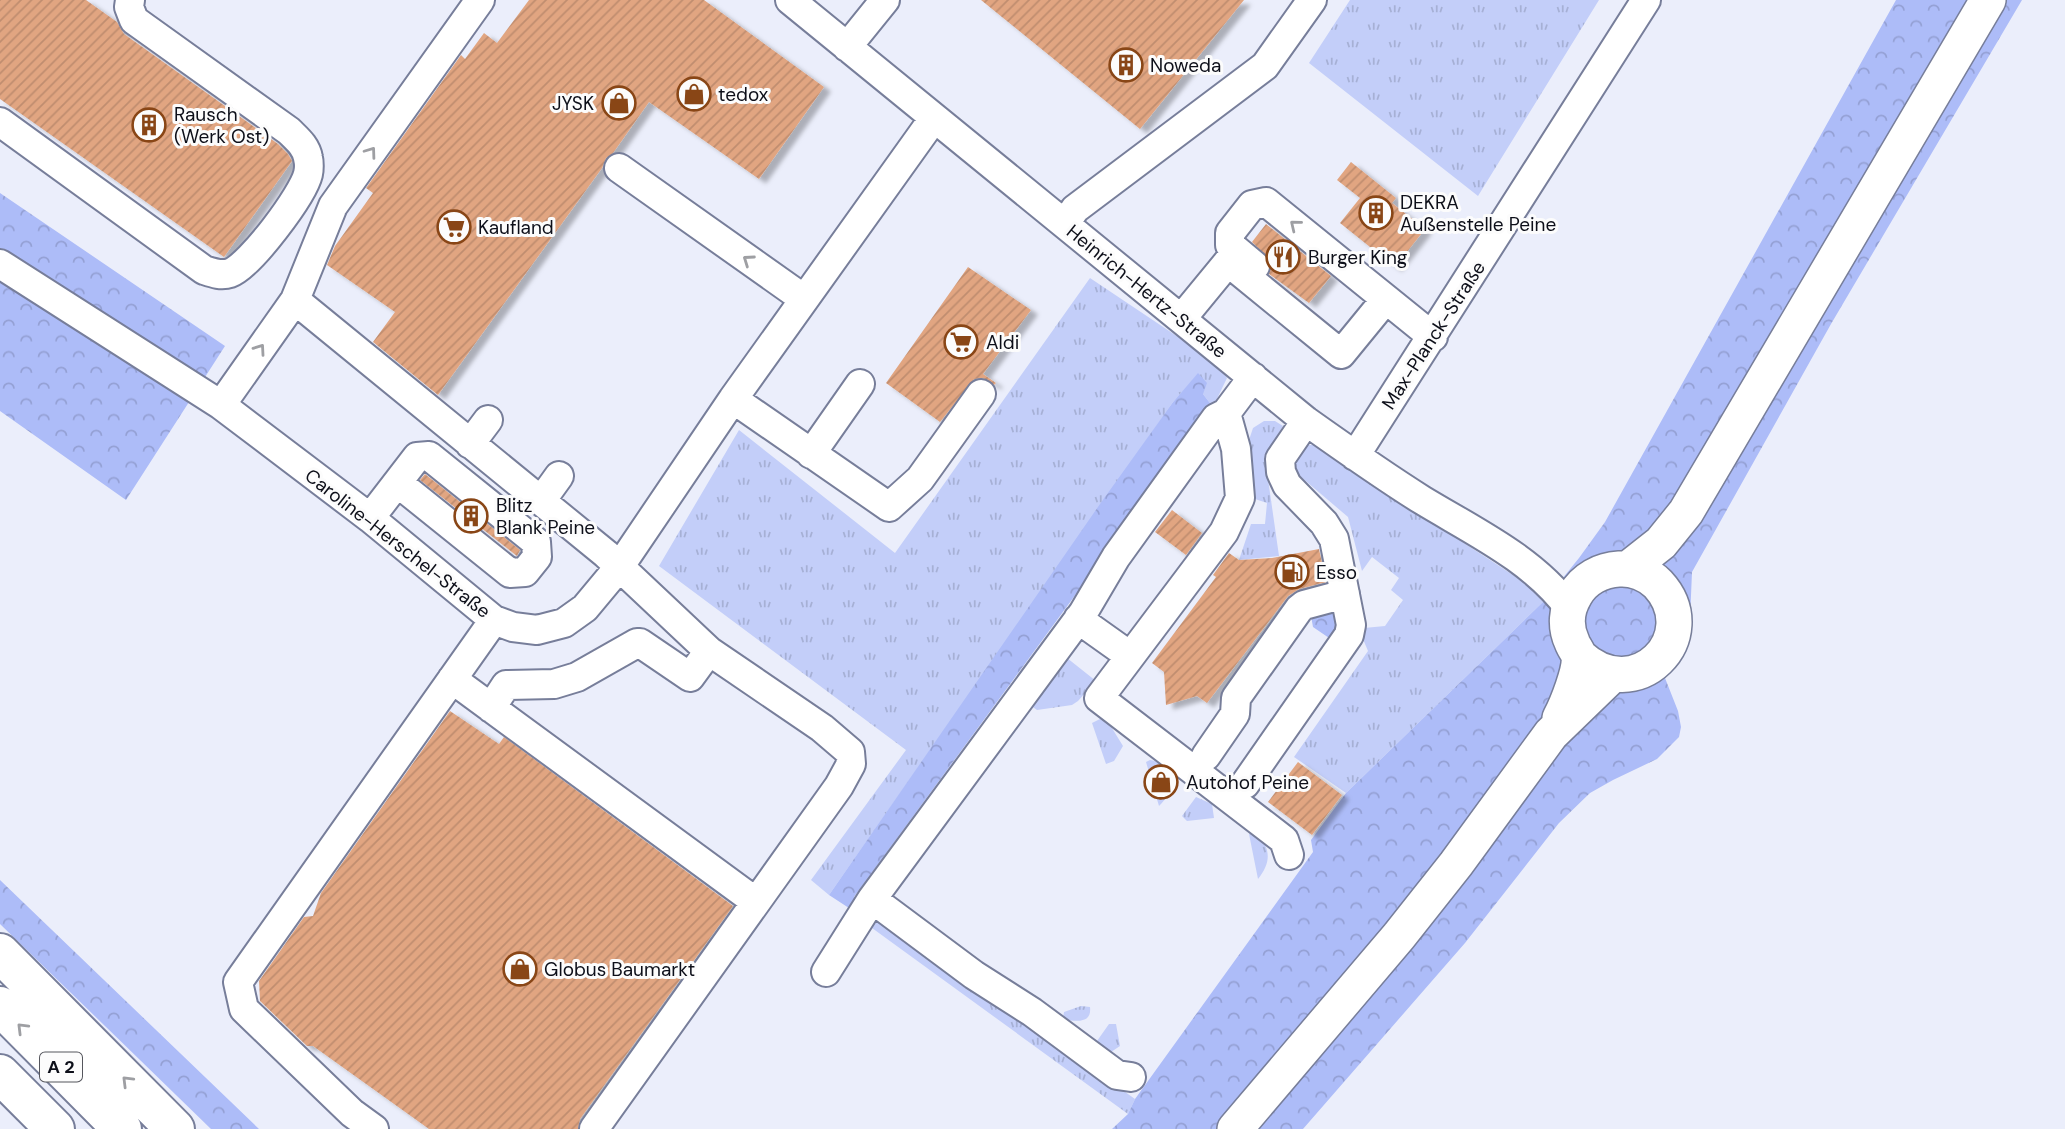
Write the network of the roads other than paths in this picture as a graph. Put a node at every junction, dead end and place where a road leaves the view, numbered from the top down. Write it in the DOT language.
graph roads {
  1 [pos="130,0"];
  2 [pos="480,0"];
  3 [pos="790,0"];
  4 [pos="885,0"];
  5 [pos="1312,0"];
  6 [pos="1646,0"];
  7 [pos="1988,0"];
  8 [pos="847,47"];
  9 [pos="934,118"];
  10 [pos="0,122"];
  11 [pos="619,168"];
  12 [pos="1065,225"];
  13 [pos="0,264"];
  14 [pos="804,299"];
  15 [pos="1386,299"];
  16 [pos="295,300"];
  17 [pos="1280,304"];
  18 [pos="1182,318"];
  19 [pos="1433,337"];
  20 [pos="1253,377"];
  21 [pos="860,384"];
  22 [pos="981,394"];
  23 [pos="733,399"];
  24 [pos="221,405"];
  25 [pos="1226,413"];
  26 [pos="488,420"];
  27 [pos="1306,421"];
  28 [pos="470,444"];
  29 [pos="811,454"];
  30 [pos="1355,456"];
  31 [pos="559,476"];
  32 [pos="398,483"];
  33 [pos="541,501"];
  34 [pos="1686,512"];
  35 [pos="370,519"];
  36 [pos="1520,560"];
  37 [pos="620,566"];
  38 [pos="1628,569"];
  39 [pos="1591,578"];
  40 [pos="1664,591"];
  41 [pos="1345,594"];
  42 [pos="1569,608"];
  43 [pos="1078,619"];
  44 [pos="494,620"];
  45 [pos="709,651"];
  46 [pos="1130,656"];
  47 [pos="1579,656"];
  48 [pos="1612,675"];
  49 [pos="452,679"];
  50 [pos="491,708"];
  51 [pos="1551,734"];
  52 [pos="1206,756"];
  53 [pos="1245,784"];
  54 [pos="1289,855"];
  55 [pos="872,899"];
  56 [pos="756,902"];
  57 [pos="0,953"];
  58 [pos="826,972"];
  59 [pos="0,1006"];
  60 [pos="0,1073"];
  61 [pos="1131,1077"];
  62 [pos="55,1129"];
  63 [pos="122,1129"];
  64 [pos="175,1129"];
  65 [pos="374,1129"];
  66 [pos="594,1129"];
  67 [pos="1235,1129"];
  1 -- 10 [label="street"];
  16 -- 2 [label="street, one-way"];
  3 -- 8 [label="street, Heinrich-Hertz-Straße"];
  4 -- 8 [label="street"];
  5 -- 12 [label="street"];
  6 -- 19 [label="street, Max-Planck-Straße"];
  7 -- 34 [label="main road"];
  8 -- 9 [label="street, Heinrich-Hertz-Straße"];
  9 -- 12 [label="street, Heinrich-Hertz-Straße"];
  9 -- 14 [label="street, Caroline-Herschel-Straße"];
  14 -- 11 [label="street, one-way"];
  12 -- 18 [label="street, Heinrich-Hertz-Straße"];
  13 -- 24 [label="street, Caroline-Herschel-Straße"];
  14 -- 23 [label="street, Caroline-Herschel-Straße"];
  15 -- 17 [label="street"];
  15 -- 17 [label="street, one-way"];
  15 -- 19 [label="street"];
  24 -- 16 [label="street, one-way"];
  16 -- 28 [label="street"];
  17 -- 18 [label="street"];
  18 -- 20 [label="street, Heinrich-Hertz-Straße"];
  19 -- 30 [label="street, Max-Planck-Straße"];
  20 -- 25 [label="street"];
  20 -- 27 [label="street, Heinrich-Hertz-Straße"];
  21 -- 29 [label="street"];
  22 -- 29 [label="street"];
  23 -- 29 [label="street"];
  23 -- 37 [label="street, Caroline-Herschel-Straße"];
  24 -- 35 [label="street, Caroline-Herschel-Straße"];
  25 -- 43 [label="street"];
  25 -- 46 [label="street"];
  26 -- 28 [label="street"];
  27 -- 30 [label="street, Heinrich-Hertz-Straße"];
  27 -- 41 [label="street"];
  28 -- 33 [label="street"];
  30 -- 36 [label="street, Heinrich-Hertz-Straße"];
  31 -- 33 [label="street"];
  32 -- 32 [label="street"];
  32 -- 35 [label="street"];
  33 -- 37 [label="street"];
  34 -- 38 [label="main road"];
  34 -- 40 [label="main road"];
  35 -- 44 [label="street, Caroline-Herschel-Straße"];
  36 -- 39 [label="street, Heinrich-Hertz-Straße"];
  36 -- 42 [label="street, Heinrich-Hertz-Straße"];
  37 -- 44 [label="street, Caroline-Herschel-Straße"];
  37 -- 45 [label="street"];
  38 -- 39 [label="main road"];
  38 -- 40 [label="main road"];
  39 -- 42 [label="main road"];
  40 -- 48 [label="main road"];
  41 -- 52 [label="street"];
  41 -- 53 [label="street"];
  42 -- 47 [label="main road"];
  43 -- 46 [label="street"];
  43 -- 55 [label="street"];
  44 -- 49 [label="street"];
  45 -- 50 [label="street"];
  45 -- 56 [label="street"];
  46 -- 54 [label="street"];
  47 -- 48 [label="main road"];
  47 -- 51 [label="main road"];
  48 -- 51 [label="main road"];
  49 -- 50 [label="street"];
  49 -- 65 [label="street"];
  50 -- 56 [label="street"];
  51 -- 67 [label="main road"];
  55 -- 58 [label="street"];
  55 -- 61 [label="street"];
  56 -- 66 [label="street"];
  64 -- 57 [label="highway, one-way"];
  63 -- 59 [label="highway, A 2, one-way"];
  60 -- 62 [label="highway, A 2"];
}
